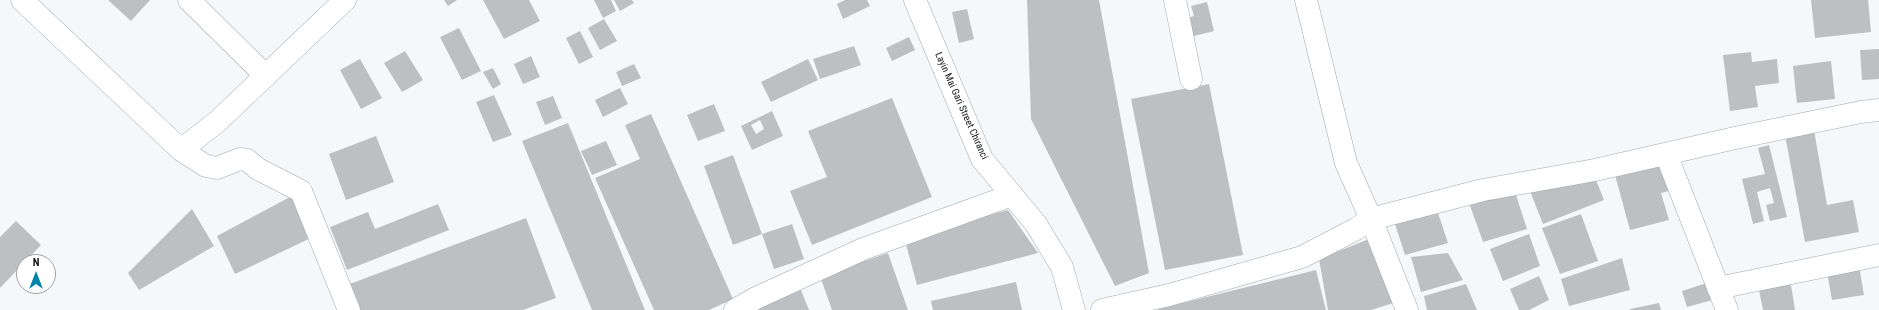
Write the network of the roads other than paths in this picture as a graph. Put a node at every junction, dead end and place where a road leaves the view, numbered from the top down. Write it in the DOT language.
graph roads {
  1 [pos="22,0"];
  2 [pos="188,0"];
  3 [pos="344,0"];
  4 [pos="915,0"];
  5 [pos="1175,0"];
  6 [pos="1306,0"];
  7 [pos="266,76"];
  8 [pos="1191,79"];
  9 [pos="1879,110"];
  10 [pos="181,150"];
  11 [pos="1666,154"];
  12 [pos="1012,195"];
  13 [pos="1371,219"];
  14 [pos="1879,255"];
  15 [pos="1718,288"];
  16 [pos="349,310"];
  17 [pos="735,310"];
  18 [pos="1074,310"];
  19 [pos="1102,310"];
  20 [pos="1407,310"];
  21 [pos="1727,310"];
  1 -- 10 [label="street"];
  2 -- 7 [label="street"];
  3 -- 7 [label="street"];
  4 -- 12 [label="street, Layin Mai Gari Street Chiranci"];
  5 -- 8 [label="street"];
  6 -- 13 [label="street"];
  7 -- 10 [label="street"];
  9 -- 11 [label="street"];
  10 -- 16 [label="street"];
  11 -- 13 [label="street"];
  11 -- 15 [label="street"];
  12 -- 17 [label="street"];
  12 -- 18 [label="street, Layin Mai Gari Street Chiranci"];
  13 -- 19 [label="street"];
  13 -- 20 [label="street"];
  14 -- 15 [label="street"];
  15 -- 21 [label="street"];
}
